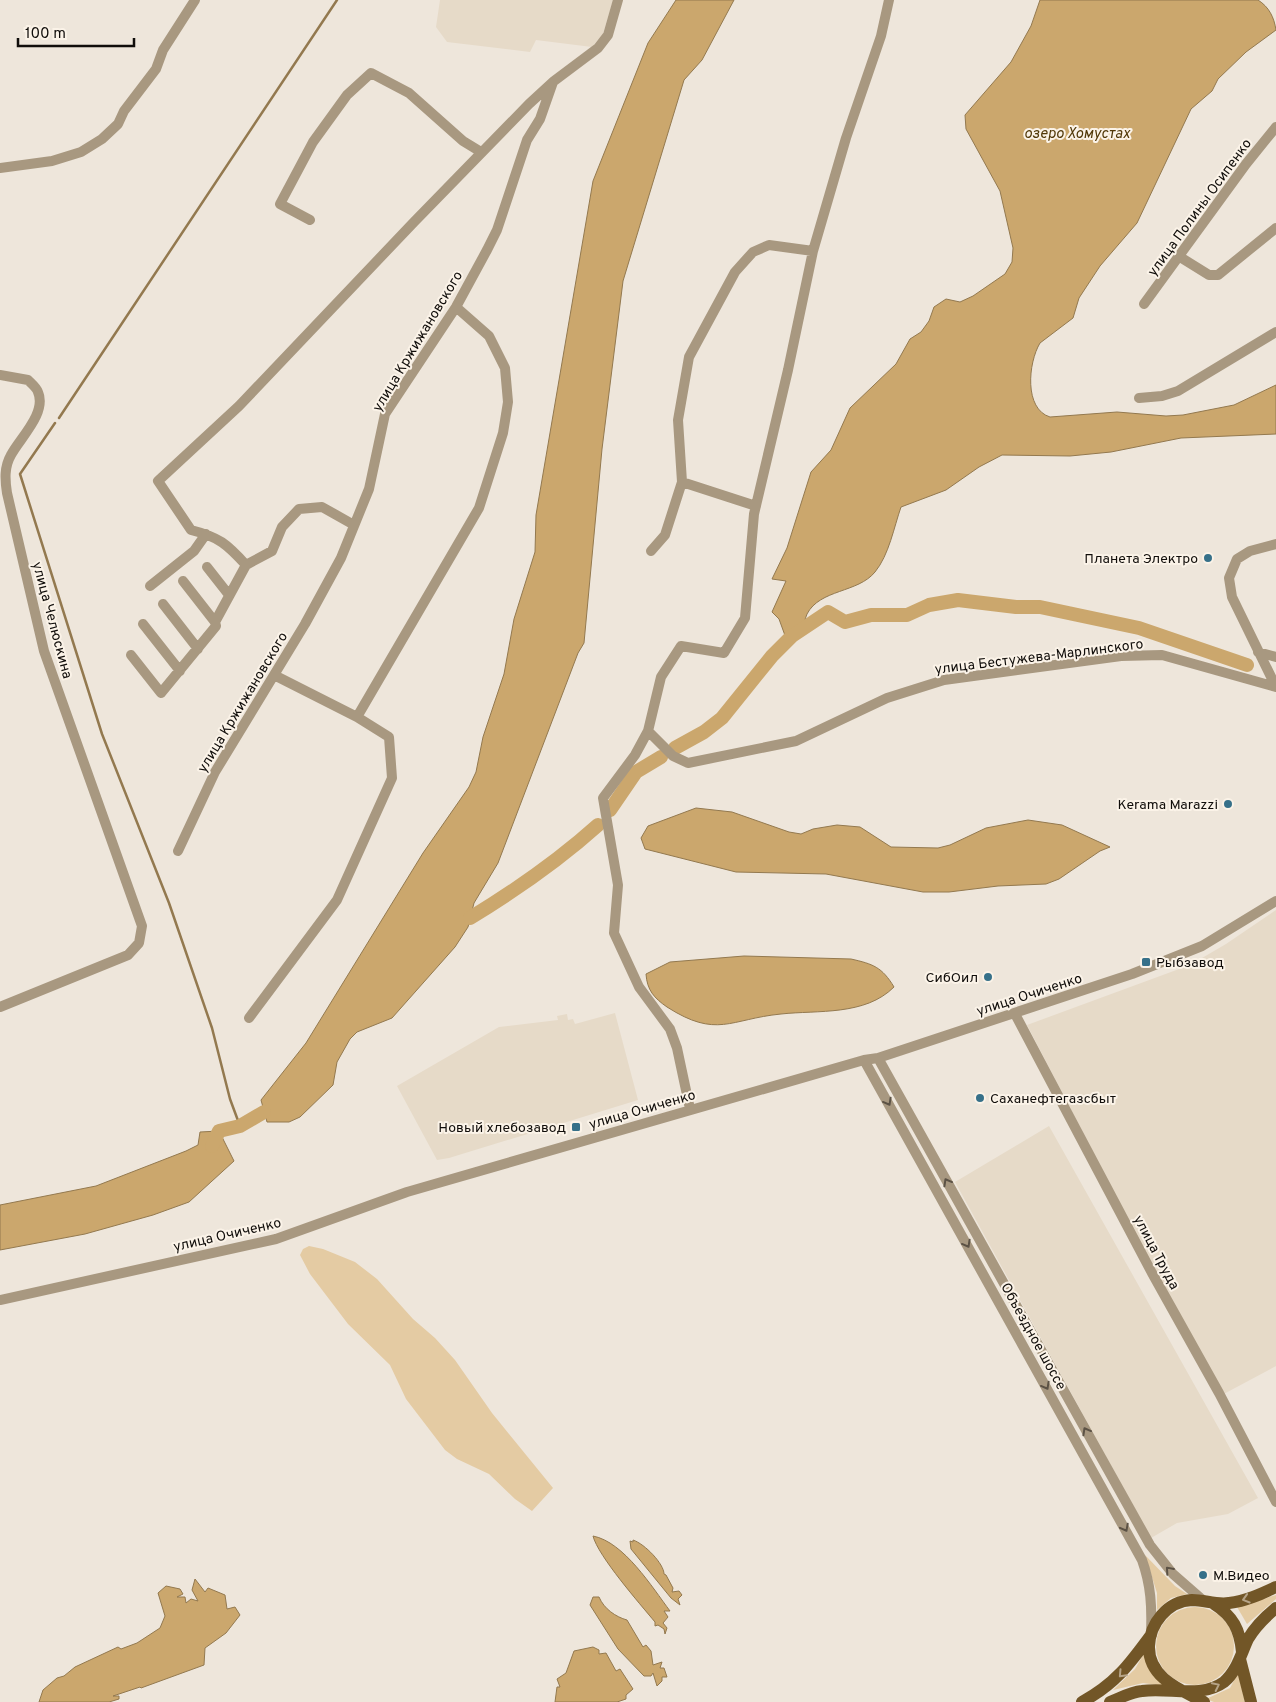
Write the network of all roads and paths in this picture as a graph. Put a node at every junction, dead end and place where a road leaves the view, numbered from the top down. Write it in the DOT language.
graph roads {
  1 [pos="195,0"];
  2 [pos="618,0"];
  3 [pos="889,0"];
  4 [pos="554,81"];
  5 [pos="1276,127"];
  6 [pos="482,152"];
  7 [pos="0,168"];
  8 [pos="310,220"];
  9 [pos="1276,228"];
  10 [pos="813,251"];
  11 [pos="1180,257"];
  12 [pos="1144,304"];
  13 [pos="456,307"];
  14 [pos="1276,332"];
  15 [pos="0,375"];
  16 [pos="1139,398"];
  17 [pos="682,482"];
  18 [pos="756,506"];
  19 [pos="354,525"];
  20 [pos="206,534"];
  21 [pos="1276,544"];
  22 [pos="651,551"];
  23 [pos="246,565"];
  24 [pos="208,568"];
  25 [pos="183,581"];
  26 [pos="150,586"];
  27 [pos="229,595"];
  28 [pos="163,604"];
  29 [pos="215,622"];
  30 [pos="143,624"];
  31 [pos="198,649"];
  32 [pos="1258,652"];
  33 [pos="131,655"];
  34 [pos="1276,657"];
  35 [pos="180,671"];
  36 [pos="274,675"];
  37 [pos="1276,687"];
  38 [pos="357,717"];
  39 [pos="648,731"];
  40 [pos="178,851"];
  41 [pos="1276,901"];
  42 [pos="0,1007"];
  43 [pos="1015,1014"];
  44 [pos="249,1018"];
  45 [pos="878,1058"];
  46 [pos="864,1060"];
  47 [pos="690,1109"];
  48 [pos="0,1300"];
  49 [pos="1276,1502"];
  50 [pos="1276,1587"];
  51 [pos="1210,1603"];
  52 [pos="1276,1608"];
  53 [pos="1150,1635"];
  54 [pos="1241,1656"];
  55 [pos="1180,1690"];
  56 [pos="1082,1702"];
  57 [pos="1110,1702"];
  58 [pos="1204,1702"];
  59 [pos="1251,1702"];
  1 -- 7 [label="street"];
  2 -- 4 [label="street"];
  3 -- 10 [label="street"];
  4 -- 6 [label="street"];
  4 -- 13 [label="street, улица Кржижановского"];
  5 -- 11 [label="street, улица Полины Осипенко"];
  6 -- 8 [label="street"];
  6 -- 20 [label="street"];
  9 -- 11 [label="street"];
  10 -- 17 [label="street"];
  10 -- 18 [label="street"];
  11 -- 12 [label="street, улица Полины Осипенко"];
  13 -- 19 [label="street, улица Кржижановского"];
  13 -- 38 [label="street"];
  14 -- 16 [label="street"];
  15 -- 42 [label="street, улица Челюскина"];
  17 -- 18 [label="street"];
  17 -- 22 [label="street"];
  18 -- 39 [label="street"];
  19 -- 23 [label="street"];
  19 -- 36 [label="street, улица Кржижановского"];
  20 -- 23 [label="street"];
  20 -- 26 [label="street"];
  21 -- 32 [label="street, улица Бестужева-Марлинского"];
  23 -- 27 [label="street"];
  24 -- 27 [label="street"];
  25 -- 29 [label="street"];
  27 -- 29 [label="street"];
  28 -- 31 [label="street"];
  29 -- 31 [label="street"];
  30 -- 35 [label="street"];
  31 -- 35 [label="street"];
  32 -- 34 [label="street"];
  32 -- 37 [label="street, улица Бестужева-Марлинского"];
  33 -- 35 [label="street"];
  36 -- 38 [label="street"];
  36 -- 40 [label="street, улица Кржижановского"];
  37 -- 39 [label="street, улица Бестужева-Марлинского"];
  38 -- 44 [label="street"];
  39 -- 47 [label="street"];
  41 -- 43 [label="street, улица Очиченко"];
  43 -- 45 [label="street, улица Очиченко"];
  43 -- 49 [label="street, улица Труда"];
  45 -- 46 [label="street, улица Очиченко"];
  51 -- 45 [label="street, Объездное шоссе, one-way"];
  46 -- 47 [label="street, улица Очиченко"];
  46 -- 53 [label="street, Объездное шоссе, one-way"];
  47 -- 48 [label="street, улица Очиченко"];
  50 -- 51 [label="main road, one-way"];
  51 -- 53 [label="main road"];
  51 -- 54 [label="main road"];
  52 -- 54 [label="main road"];
  53 -- 55 [label="main road"];
  53 -- 56 [label="main road, one-way"];
  55 -- 54 [label="main road, one-way"];
  54 -- 59 [label="main road"];
  55 -- 57 [label="main road"];
  55 -- 58 [label="main road"];
}
